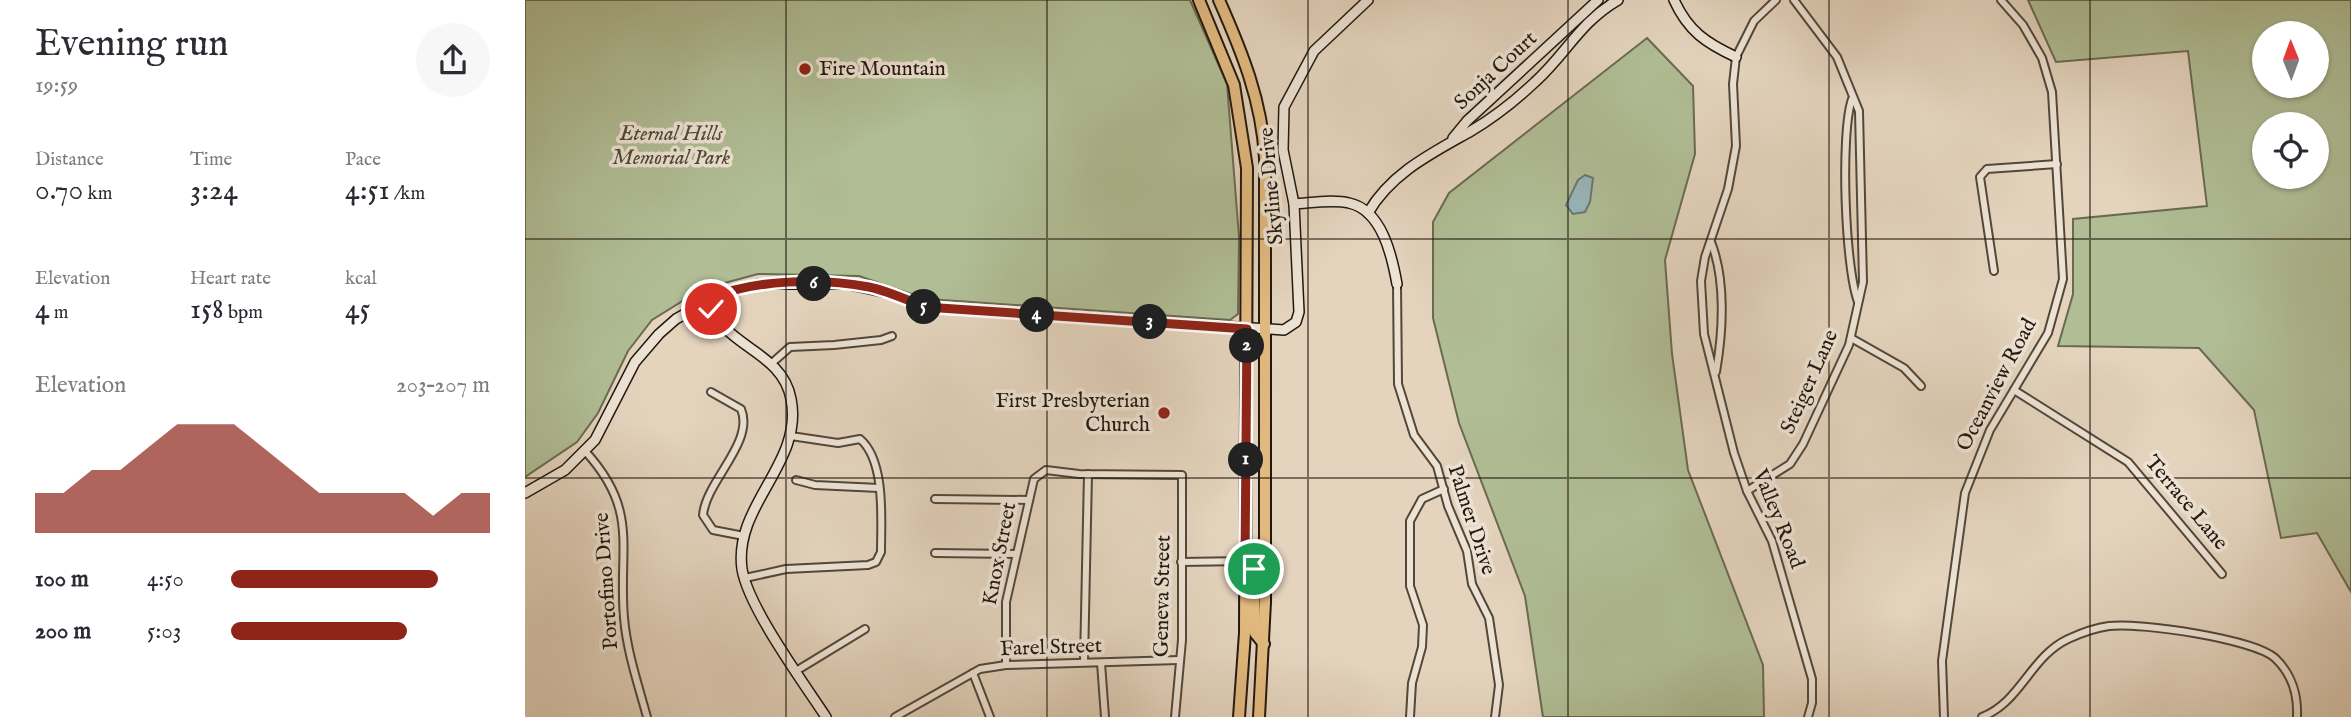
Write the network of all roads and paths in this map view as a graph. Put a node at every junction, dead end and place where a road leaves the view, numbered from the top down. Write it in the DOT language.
graph roads {
  1 [pos="1199,0"];
  2 [pos="1219,0"];
  3 [pos="1368,0"];
  4 [pos="1598,0"];
  5 [pos="1618,0"];
  6 [pos="1674,0"];
  7 [pos="1776,0"];
  8 [pos="1794,0"];
  9 [pos="2000,0"];
  10 [pos="1736,57"];
  11 [pos="1852,99"];
  12 [pos="1450,141"];
  13 [pos="2057,164"];
  14 [pos="1294,204"];
  15 [pos="1368,213"];
  16 [pos="1711,242"];
  17 [pos="1994,271"];
  18 [pos="1397,284"];
  19 [pos="709,299"];
  20 [pos="1859,303"];
  21 [pos="1247,329"];
  22 [pos="1264,330"];
  23 [pos="892,336"];
  24 [pos="1851,338"];
  25 [pos="772,363"];
  26 [pos="1716,374"];
  27 [pos="1921,386"];
  28 [pos="2014,390"];
  29 [pos="711,392"];
  30 [pos="791,436"];
  31 [pos="585,451"];
  32 [pos="1088,474"];
  33 [pos="796,480"];
  34 [pos="879,488"];
  35 [pos="1444,489"];
  36 [pos="1747,491"];
  37 [pos="525,493"];
  38 [pos="935,499"];
  39 [pos="1028,500"];
  40 [pos="744,536"];
  41 [pos="935,553"];
  42 [pos="1016,554"];
  43 [pos="1245,561"];
  44 [pos="1181,562"];
  45 [pos="2223,574"];
  46 [pos="745,578"];
  47 [pos="865,629"];
  48 [pos="1264,644"];
  49 [pos="1179,660"];
  50 [pos="1084,662"];
  51 [pos="1101,663"];
  52 [pos="1006,665"];
  53 [pos="796,671"];
  54 [pos="973,673"];
  55 [pos="647,717"];
  56 [pos="826,717"];
  57 [pos="895,717"];
  58 [pos="990,717"];
  59 [pos="1105,717"];
  60 [pos="1175,717"];
  61 [pos="1240,717"];
  62 [pos="1259,717"];
  63 [pos="1411,717"];
  64 [pos="1495,717"];
  65 [pos="1808,717"];
  66 [pos="1944,717"];
  67 [pos="1982,717"];
  68 [pos="2297,717"];
  1 -- 21 [label="main road"];
  2 -- 22 [label="main road"];
  3 -- 14 [label="street, Skyline Drive"];
  4 -- 12 [label="street, Sonja Court"];
  5 -- 12 [label="street, Sonja Court"];
  6 -- 10 [label="street"];
  7 -- 10 [label="street, Valley Road"];
  8 -- 11 [label="street, Steiger Lane"];
  9 -- 13 [label="street, Oceanview Road"];
  10 -- 16 [label="street, Valley Road"];
  11 -- 20 [label="street, Steiger Lane"];
  11 -- 20 [label="street, Steiger Lane"];
  12 -- 15 [label="street, Sonja Court"];
  13 -- 17 [label="street"];
  13 -- 28 [label="street, Oceanview Road"];
  14 -- 15 [label="street"];
  14 -- 22 [label="street, Skyline Drive"];
  15 -- 18 [label="street, Palmer Drive"];
  16 -- 26 [label="street, Valley Road"];
  16 -- 26 [label="street, Valley Road"];
  18 -- 35 [label="street, Palmer Drive"];
  19 -- 21 [label="street"];
  19 -- 25 [label="street"];
  19 -- 31 [label="street"];
  20 -- 24 [label="street, Steiger Lane"];
  21 -- 22 [label="street"];
  21 -- 43 [label="main road"];
  22 -- 48 [label="main road"];
  23 -- 25 [label="street"];
  24 -- 27 [label="street"];
  24 -- 36 [label="street, Steiger Lane"];
  25 -- 30 [label="street"];
  26 -- 36 [label="street, Valley Road"];
  28 -- 45 [label="street, Terrace Lane"];
  28 -- 66 [label="street, Oceanview Road"];
  29 -- 40 [label="street"];
  30 -- 34 [label="street"];
  30 -- 40 [label="street"];
  31 -- 37 [label="street"];
  31 -- 55 [label="street, Portofino Drive"];
  32 -- 39 [label="street, Knox Street"];
  32 -- 44 [label="street, Geneva Street"];
  32 -- 50 [label="street"];
  33 -- 34 [label="street"];
  34 -- 46 [label="street"];
  35 -- 63 [label="street"];
  35 -- 64 [label="street, Palmer Drive"];
  36 -- 65 [label="street, Valley Road"];
  38 -- 39 [label="street"];
  39 -- 42 [label="street, Knox Street"];
  40 -- 46 [label="street"];
  41 -- 42 [label="street"];
  42 -- 52 [label="street, Knox Street"];
  43 -- 44 [label="street"];
  43 -- 48 [label="main road"];
  43 -- 61 [label="main road"];
  44 -- 49 [label="street, Geneva Street"];
  46 -- 53 [label="street"];
  47 -- 53 [label="street"];
  48 -- 62 [label="main road"];
  49 -- 51 [label="street, Farel Street"];
  49 -- 60 [label="street, Geneva Street"];
  50 -- 51 [label="street, Farel Street"];
  50 -- 52 [label="street, Farel Street"];
  51 -- 59 [label="street"];
  52 -- 54 [label="street, Farel Street"];
  53 -- 56 [label="street"];
  54 -- 57 [label="street, Farel Street"];
  54 -- 58 [label="street"];
  67 -- 68 [label="street"];
}
